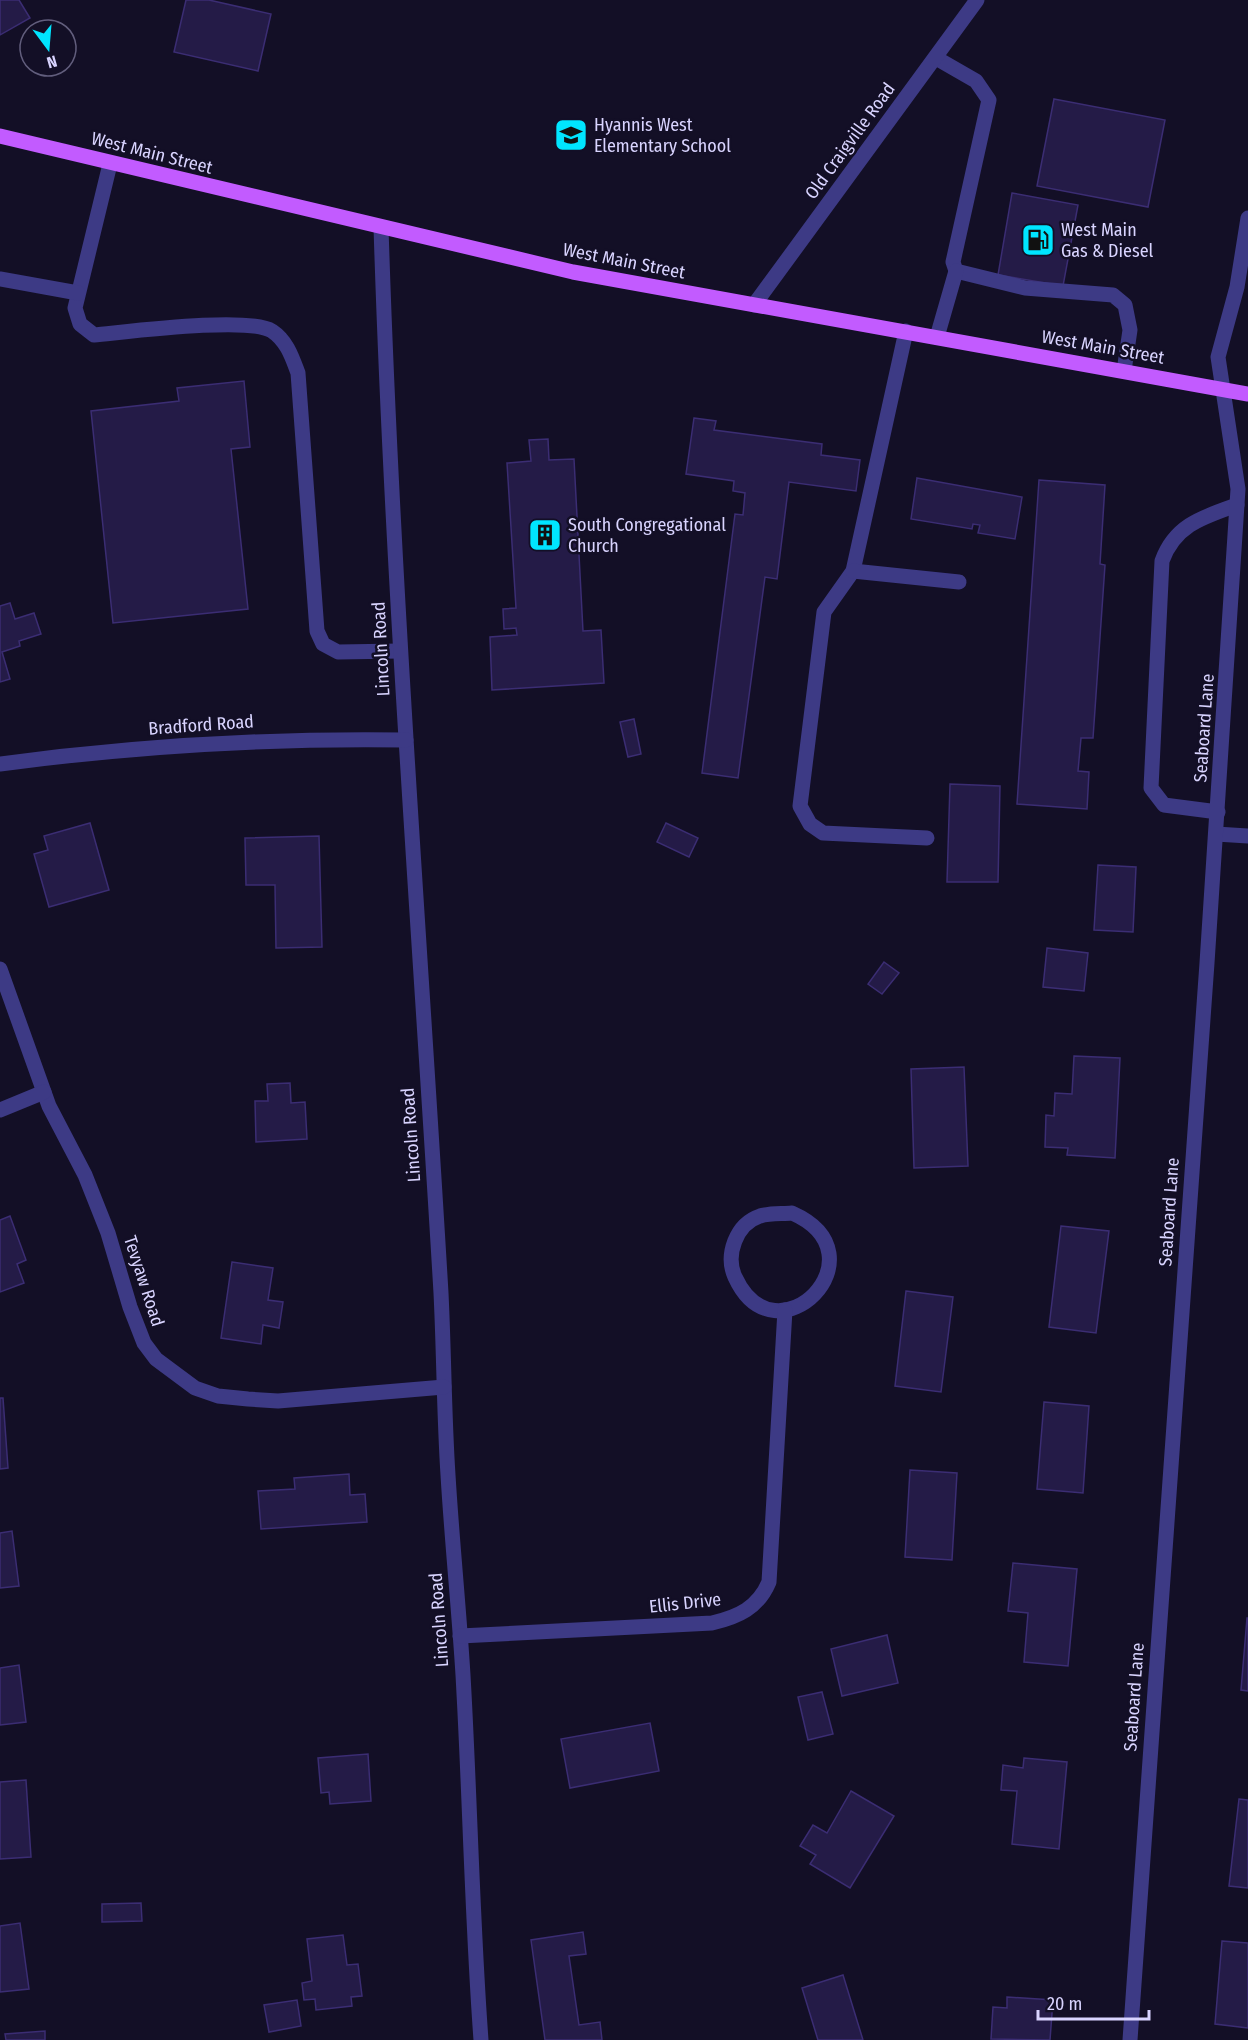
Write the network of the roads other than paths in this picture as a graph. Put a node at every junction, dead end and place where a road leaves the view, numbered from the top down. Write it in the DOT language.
graph roads {
  1 [pos="977,0"];
  2 [pos="936,58"];
  3 [pos="0,136"];
  4 [pos="110,164"];
  5 [pos="1248,218"];
  6 [pos="381,226"];
  7 [pos="956,271"];
  8 [pos="0,279"];
  9 [pos="1243,287"];
  10 [pos="78,293"];
  11 [pos="754,305"];
  12 [pos="906,332"];
  13 [pos="937,337"];
  14 [pos="1124,371"];
  15 [pos="1222,389"];
  16 [pos="1248,393"];
  17 [pos="1237,505"];
  18 [pos="1242,525"];
  19 [pos="853,571"];
  20 [pos="959,582"];
  21 [pos="400,651"];
  22 [pos="406,740"];
  23 [pos="0,764"];
  24 [pos="1218,812"];
  25 [pos="1216,834"];
  26 [pos="1248,836"];
  27 [pos="927,838"];
  28 [pos="0,969"];
  29 [pos="44,1092"];
  30 [pos="0,1110"];
  31 [pos="785,1310"];
  32 [pos="444,1387"];
  33 [pos="460,1636"];
  34 [pos="481,2040"];
  35 [pos="1130,2040"];
  1 -- 2 [label="street, Old Craigville Road"];
  2 -- 7 [label="street"];
  2 -- 11 [label="street, Old Craigville Road"];
  3 -- 4 [label="main road, West Main Street"];
  4 -- 6 [label="main road, West Main Street"];
  4 -- 10 [label="street"];
  5 -- 9 [label="street, Seaboard Lane"];
  6 -- 11 [label="main road, West Main Street"];
  6 -- 21 [label="street, Lincoln Road"];
  7 -- 13 [label="street"];
  7 -- 14 [label="street"];
  8 -- 10 [label="street"];
  9 -- 15 [label="street, Seaboard Lane"];
  10 -- 21 [label="street"];
  11 -- 12 [label="main road, West Main Street"];
  12 -- 13 [label="main road, West Main Street"];
  12 -- 19 [label="street"];
  13 -- 14 [label="main road, West Main Street"];
  14 -- 15 [label="main road, West Main Street"];
  15 -- 16 [label="main road, West Main Street"];
  15 -- 17 [label="street, Seaboard Lane"];
  17 -- 18 [label="street, Seaboard Lane"];
  17 -- 24 [label="street"];
  18 -- 24 [label="street, Seaboard Lane"];
  19 -- 20 [label="street"];
  19 -- 27 [label="street"];
  21 -- 22 [label="street, Lincoln Road"];
  22 -- 23 [label="street, Bradford Road"];
  22 -- 32 [label="street, Lincoln Road"];
  24 -- 25 [label="street, Seaboard Lane"];
  25 -- 26 [label="street"];
  25 -- 35 [label="street, Seaboard Lane"];
  28 -- 29 [label="street, Tevyaw Road"];
  29 -- 30 [label="street"];
  29 -- 32 [label="street, Tevyaw Road"];
  31 -- 31 [label="street"];
  31 -- 33 [label="street, Ellis Drive"];
  32 -- 33 [label="street, Lincoln Road"];
  33 -- 34 [label="street, Lincoln Road"];
}
